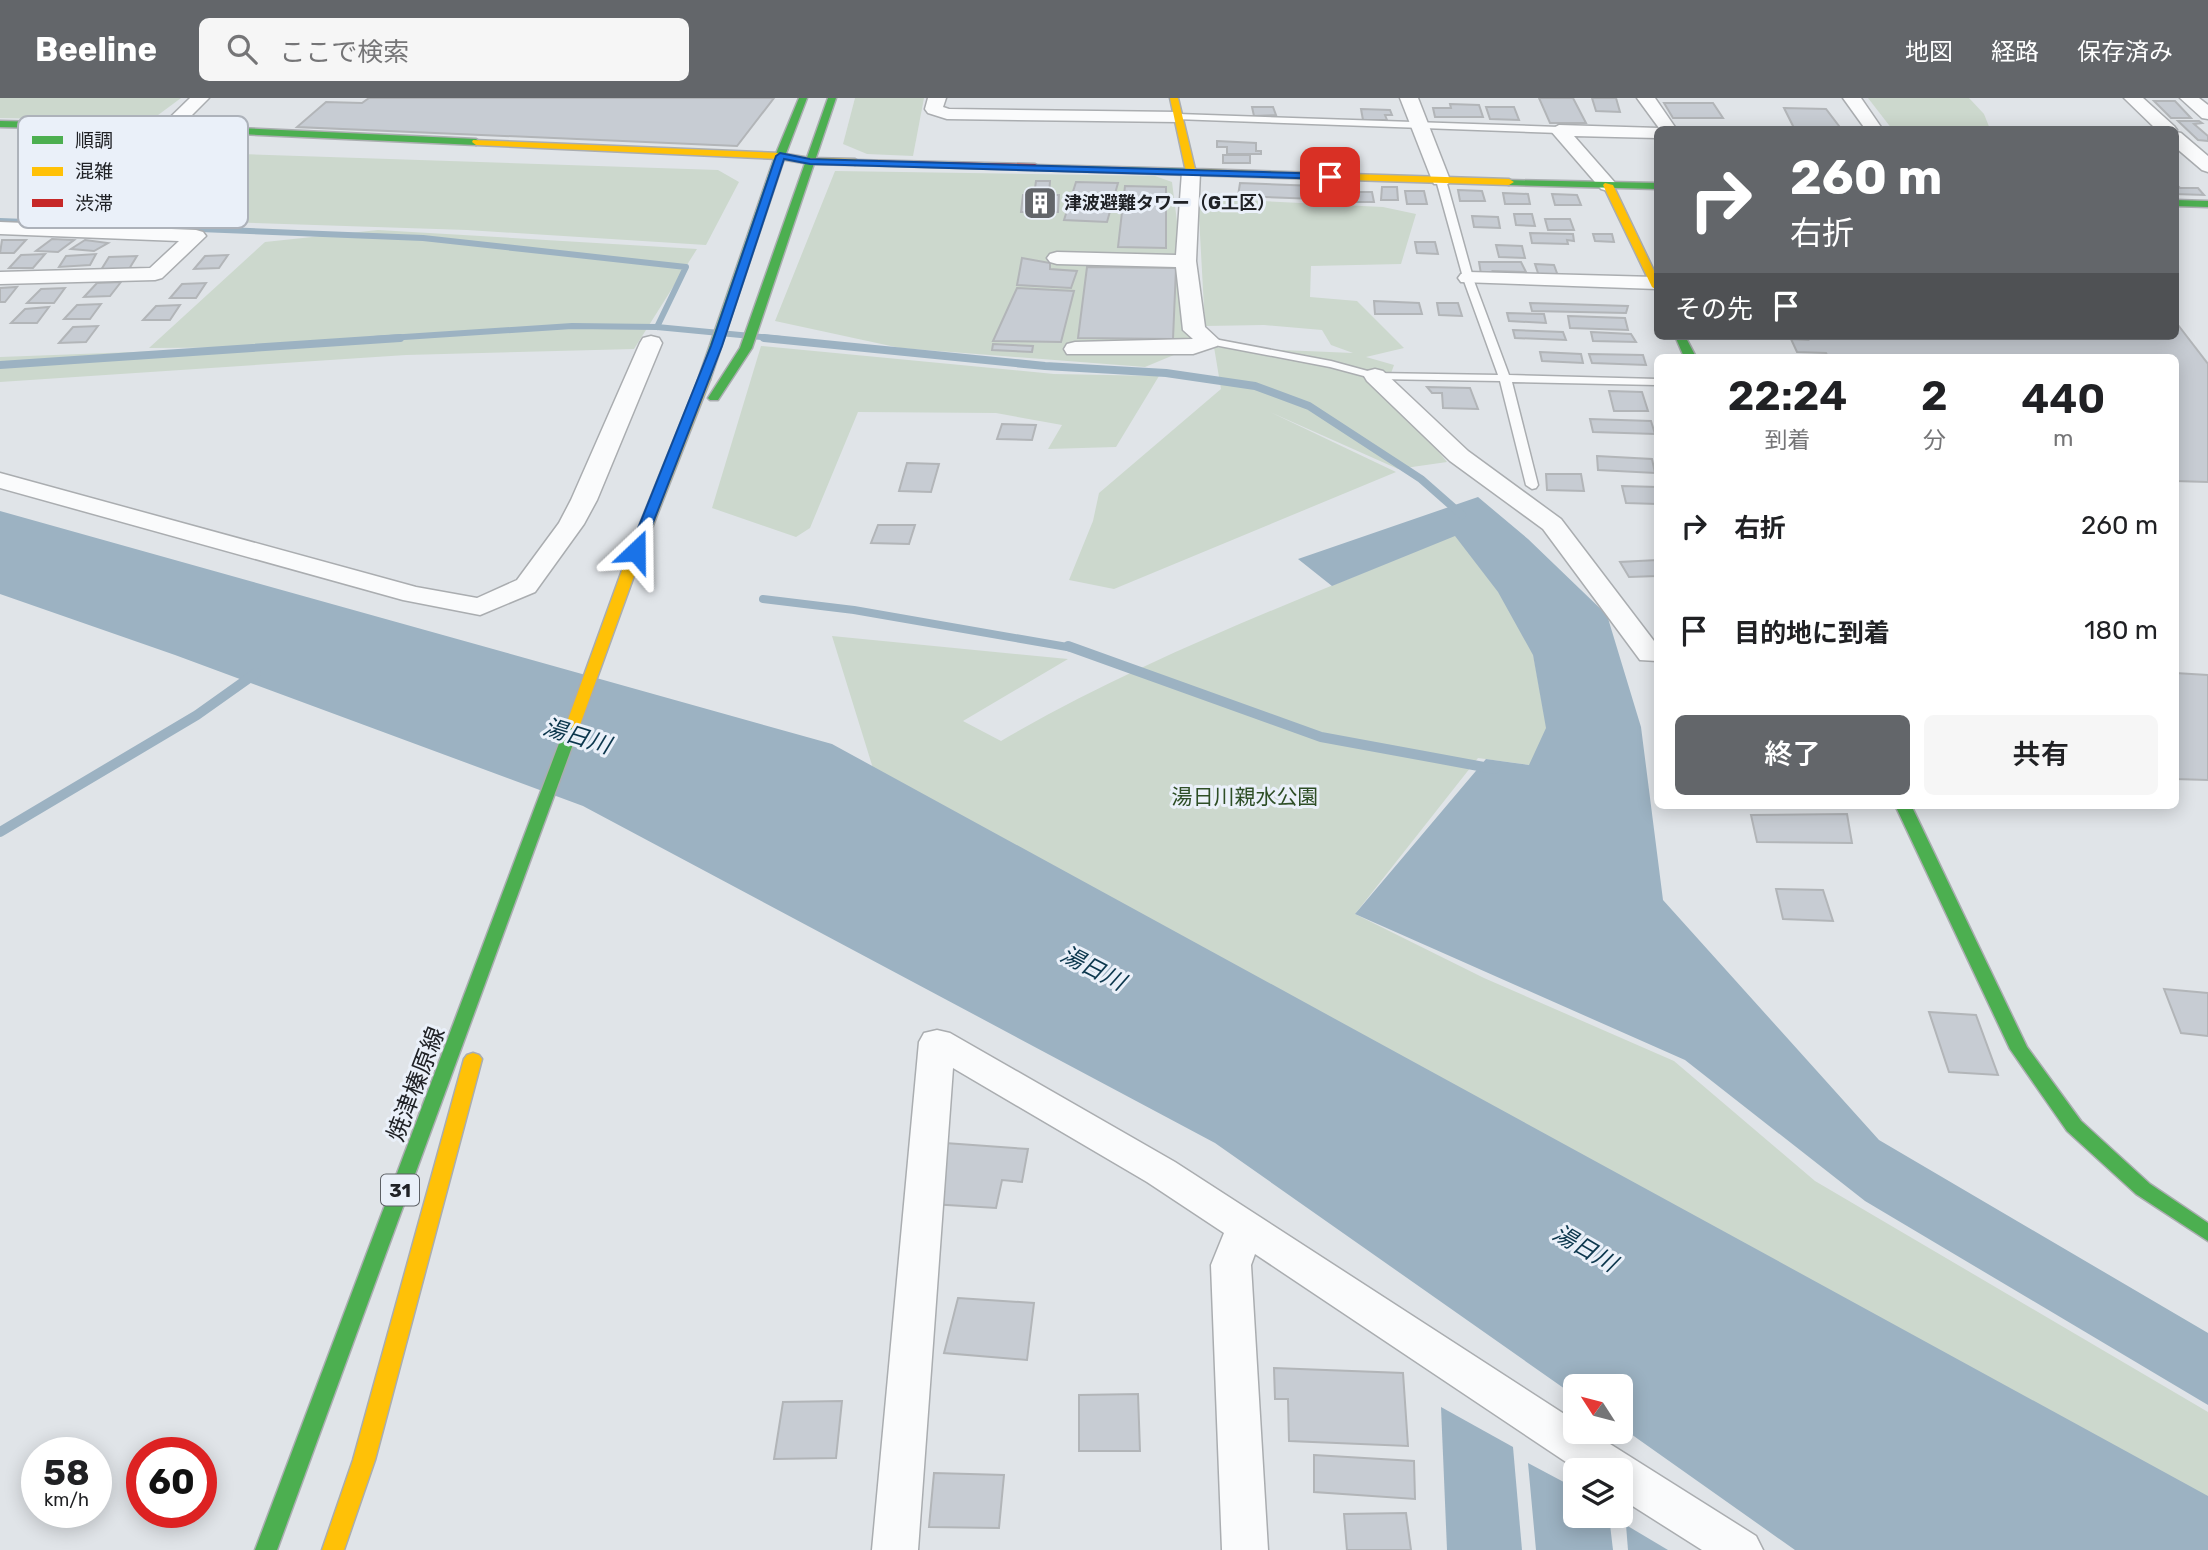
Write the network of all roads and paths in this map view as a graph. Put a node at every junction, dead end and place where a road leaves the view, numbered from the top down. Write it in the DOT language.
graph roads {
  1 [pos="200,98"];
  2 [pos="803,98"];
  3 [pos="832,98"];
  4 [pos="937,98"];
  5 [pos="1174,98"];
  6 [pos="1409,98"];
  7 [pos="1646,98"];
  8 [pos="1852,98"];
  9 [pos="2133,98"];
  10 [pos="2189,98"];
  11 [pos="2208,114"];
  12 [pos="182,116"];
  13 [pos="1178,117"];
  14 [pos="0,124"];
  15 [pos="1419,124"];
  16 [pos="18,125"];
  17 [pos="1666,126"];
  18 [pos="1871,126"];
  19 [pos="2164,126"];
  20 [pos="1559,130"];
  21 [pos="1654,133"];
  22 [pos="0,134"];
  23 [pos="18,134"];
  24 [pos="248,136"];
  25 [pos="2179,141"];
  26 [pos="780,161"];
  27 [pos="810,162"];
  28 [pos="2208,166"];
  29 [pos="1191,172"];
  30 [pos="1441,180"];
  31 [pos="1608,184"];
  32 [pos="1654,186"];
  33 [pos="2179,203"];
  34 [pos="2208,204"];
  35 [pos="0,228"];
  36 [pos="1057,258"];
  37 [pos="1186,261"];
  38 [pos="0,278"];
  39 [pos="1468,278"];
  40 [pos="1654,281"];
  41 [pos="1654,285"];
  42 [pos="1209,341"];
  43 [pos="651,343"];
  44 [pos="1075,349"];
  45 [pos="1375,376"];
  46 [pos="1505,379"];
  47 [pos="1654,382"];
  48 [pos="673,462"];
  49 [pos="0,480"];
  50 [pos="1532,485"];
  51 [pos="1650,654"];
  52 [pos="1905,809"];
  53 [pos="535,831"];
  54 [pos="491,991"];
  55 [pos="477,1045"];
  56 [pos="1246,1228"];
  57 [pos="2208,1233"];
  58 [pos="1596,1458"];
  59 [pos="1633,1482"];
  60 [pos="266,1550"];
  61 [pos="333,1550"];
  62 [pos="895,1550"];
  63 [pos="1245,1550"];
  64 [pos="1740,1550"];
  1 -- 12 [label="street"];
  2 -- 26 [label="main road, 焼津榛原線 / 31"];
  3 -- 27 [label="main road, 焼津榛原線 / 31"];
  4 -- 13 [label="street"];
  5 -- 13 [label="main road"];
  6 -- 15 [label="street"];
  7 -- 17 [label="street"];
  8 -- 18 [label="street"];
  9 -- 19 [label="street"];
  10 -- 11 [label="street"];
  13 -- 15 [label="lane"];
  13 -- 29 [label="main road"];
  14 -- 16 [label="main road"];
  15 -- 20 [label="lane"];
  15 -- 30 [label="street"];
  20 -- 21 [label="street"];
  20 -- 31 [label="street"];
  22 -- 23 [label="main road"];
  24 -- 26 [label="main road"];
  25 -- 28 [label="street"];
  26 -- 27 [label="main road"];
  26 -- 48 [label="main road, 焼津榛原線 / 31"];
  27 -- 29 [label="main road"];
  27 -- 48 [label="main road, 焼津榛原線 / 31"];
  29 -- 30 [label="main road"];
  29 -- 37 [label="street"];
  30 -- 31 [label="main road"];
  30 -- 39 [label="lane"];
  31 -- 32 [label="main road"];
  31 -- 40 [label="main road"];
  33 -- 34 [label="main road"];
  35 -- 38 [label="street"];
  36 -- 37 [label="street"];
  37 -- 42 [label="street"];
  39 -- 41 [label="street"];
  39 -- 46 [label="lane"];
  42 -- 44 [label="street"];
  42 -- 45 [label="lane"];
  43 -- 49 [label="street"];
  45 -- 46 [label="lane"];
  45 -- 51 [label="street"];
  46 -- 47 [label="lane"];
  46 -- 50 [label="lane"];
  48 -- 53 [label="main road, 焼津榛原線 / 31"];
  52 -- 57 [label="main road"];
  53 -- 54 [label="main road, 焼津榛原線 / 31"];
  53 -- 60 [label="main road, 焼津榛原線 / 31"];
  55 -- 61 [label="main road, 焼津榛原線 / 31"];
  56 -- 58 [label="street"];
  56 -- 62 [label="street"];
  56 -- 63 [label="street"];
  59 -- 64 [label="street"];
}
